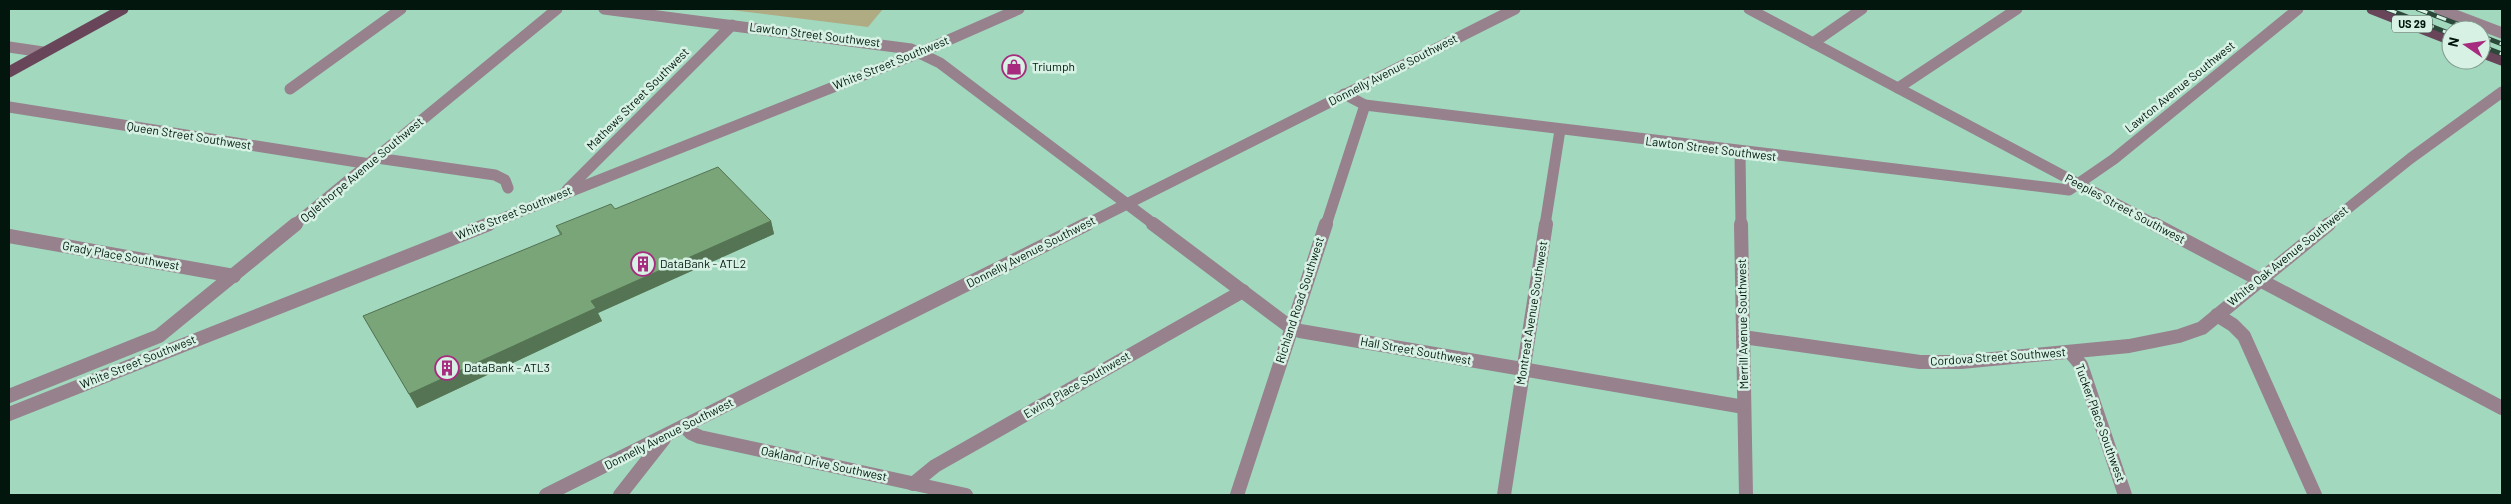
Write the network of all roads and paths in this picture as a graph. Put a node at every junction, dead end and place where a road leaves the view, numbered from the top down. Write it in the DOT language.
graph roads {
  1 [pos="123,9"];
  2 [pos="401,9"];
  3 [pos="557,9"];
  4 [pos="604,9"];
  5 [pos="1019,9"];
  6 [pos="1515,9"];
  7 [pos="1749,9"];
  8 [pos="1862,9"];
  9 [pos="2017,9"];
  10 [pos="2298,9"];
  11 [pos="2372,9"];
  12 [pos="2439,9"];
  13 [pos="732,25"];
  14 [pos="2502,33"];
  15 [pos="2441,36"];
  16 [pos="1813,43"];
  17 [pos="9,47"];
  18 [pos="43,52"];
  19 [pos="9,72"];
  20 [pos="1898,88"];
  21 [pos="290,89"];
  22 [pos="2502,92"];
  23 [pos="1344,94"];
  24 [pos="1364,104"];
  25 [pos="9,107"];
  26 [pos="1560,130"];
  27 [pos="1740,152"];
  28 [pos="374,161"];
  29 [pos="2078,184"];
  30 [pos="508,188"];
  31 [pos="564,193"];
  32 [pos="1128,204"];
  33 [pos="9,236"];
  34 [pos="234,276"];
  35 [pos="2258,279"];
  36 [pos="1243,291"];
  37 [pos="2217,315"];
  38 [pos="1290,327"];
  39 [pos="1743,337"];
  40 [pos="2071,353"];
  41 [pos="1523,369"];
  42 [pos="9,396"];
  43 [pos="1744,407"];
  44 [pos="2502,408"];
  45 [pos="9,414"];
  46 [pos="684,426"];
  47 [pos="667,435"];
  48 [pos="913,484"];
  49 [pos="929,491"];
  50 [pos="546,495"];
  51 [pos="620,495"];
  52 [pos="966,495"];
  53 [pos="1236,495"];
  54 [pos="1504,495"];
  55 [pos="1746,495"];
  56 [pos="2125,495"];
  57 [pos="2314,495"];
  1 -- 18 [label="main road"];
  2 -- 21 [label="street"];
  3 -- 28 [label="street, Oglethorpe Avenue Southwest"];
  4 -- 13 [label="street, Lawton Street Southwest"];
  5 -- 31 [label="street, White Street Southwest"];
  6 -- 23 [label="street, Donnelly Avenue Southwest"];
  7 -- 16 [label="street, Peeples Street Southwest"];
  8 -- 16 [label="street"];
  9 -- 20 [label="street"];
  10 -- 29 [label="street, Lawton Avenue Southwest"];
  11 -- 15 [label="main road, US 29"];
  12 -- 14 [label="street"];
  13 -- 31 [label="street, Mathews Street Southwest"];
  13 -- 32 [label="street, Lawton Street Southwest"];
  16 -- 20 [label="street, Peeples Street Southwest"];
  17 -- 18 [label="street"];
  18 -- 19 [label="main road"];
  20 -- 29 [label="street, Peeples Street Southwest"];
  22 -- 35 [label="street, White Oak Avenue Southwest"];
  23 -- 24 [label="street, Lawton Street Southwest"];
  23 -- 32 [label="street, Donnelly Avenue Southwest"];
  24 -- 26 [label="street, Lawton Street Southwest"];
  24 -- 38 [label="street, Richland Road Southwest"];
  25 -- 28 [label="street, Queen Street Southwest"];
  26 -- 27 [label="street, Lawton Street Southwest"];
  26 -- 41 [label="street, Montreat Avenue Southwest"];
  27 -- 29 [label="street, Lawton Street Southwest"];
  27 -- 39 [label="street, Merrill Avenue Southwest"];
  28 -- 30 [label="street, Queen Street Southwest"];
  28 -- 34 [label="street, Oglethorpe Avenue Southwest"];
  29 -- 35 [label="street, Peeples Street Southwest"];
  31 -- 45 [label="street, White Street Southwest"];
  32 -- 36 [label="street, Hall Street Southwest"];
  32 -- 46 [label="street, Donnelly Avenue Southwest"];
  33 -- 34 [label="street, Grady Place Southwest"];
  34 -- 42 [label="street, Oglethorpe Avenue Southwest"];
  35 -- 37 [label="street, White Oak Avenue Southwest"];
  35 -- 44 [label="street, Peeples Street Southwest"];
  36 -- 38 [label="street, Hall Street Southwest"];
  36 -- 48 [label="street, Ewing Place Southwest"];
  37 -- 40 [label="street, Cordova Street Southwest"];
  37 -- 57 [label="street, White Oak Avenue Southwest"];
  38 -- 41 [label="street, Hall Street Southwest"];
  38 -- 53 [label="street, Richland Road Southwest"];
  39 -- 40 [label="street, Cordova Street Southwest"];
  39 -- 43 [label="street, Merrill Avenue Southwest"];
  40 -- 56 [label="street, Tucker Place Southwest"];
  41 -- 43 [label="street, Hall Street Southwest"];
  41 -- 54 [label="street, Montreat Avenue Southwest"];
  43 -- 55 [label="street, Merrill Avenue Southwest"];
  46 -- 47 [label="street, Donnelly Avenue Southwest"];
  46 -- 48 [label="street, Oakland Drive Southwest"];
  47 -- 50 [label="street, Donnelly Avenue Southwest"];
  47 -- 51 [label="street"];
  48 -- 49 [label="street, Oakland Drive Southwest"];
  49 -- 52 [label="street, Oakland Drive Southwest"];
}
